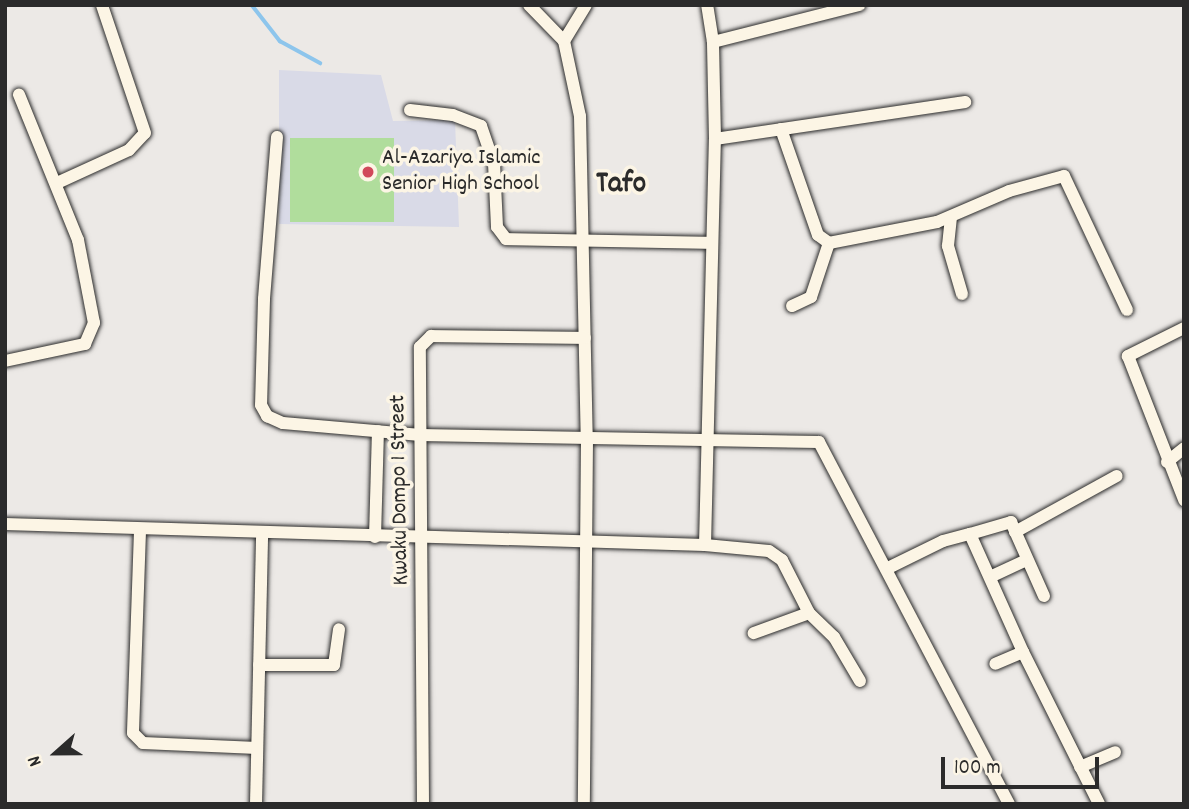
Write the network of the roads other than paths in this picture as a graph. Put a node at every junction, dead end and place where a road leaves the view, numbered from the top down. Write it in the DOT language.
graph roads {
  1 [pos="102,5"];
  2 [pos="529,5"];
  3 [pos="586,5"];
  4 [pos="707,5"];
  5 [pos="859,5"];
  6 [pos="564,41"];
  7 [pos="713,42"];
  8 [pos="19,95"];
  9 [pos="965,102"];
  10 [pos="410,110"];
  11 [pos="780,129"];
  12 [pos="277,137"];
  13 [pos="715,139"];
  14 [pos="57,183"];
  15 [pos="951,217"];
  16 [pos="583,237"];
  17 [pos="712,243"];
  18 [pos="829,243"];
  19 [pos="962,294"];
  20 [pos="792,306"];
  21 [pos="1126,310"];
  22 [pos="1184,328"];
  23 [pos="585,338"];
  24 [pos="5,361"];
  25 [pos="378,431"];
  26 [pos="420,435"];
  27 [pos="587,440"];
  28 [pos="709,442"];
  29 [pos="1184,447"];
  30 [pos="1167,462"];
  31 [pos="1117,476"];
  32 [pos="1184,500"];
  33 [pos="5,524"];
  34 [pos="140,530"];
  35 [pos="1015,532"];
  36 [pos="262,534"];
  37 [pos="970,534"];
  38 [pos="375,537"];
  39 [pos="423,538"];
  40 [pos="584,542"];
  41 [pos="705,545"];
  42 [pos="1026,560"];
  43 [pos="888,568"];
  44 [pos="990,578"];
  45 [pos="1044,596"];
  46 [pos="809,613"];
  47 [pos="339,629"];
  48 [pos="754,633"];
  49 [pos="1023,652"];
  50 [pos="995,664"];
  51 [pos="259,665"];
  52 [pos="860,681"];
  53 [pos="257,748"];
  54 [pos="1115,752"];
  55 [pos="1080,767"];
  56 [pos="256,804"];
  57 [pos="423,804"];
  58 [pos="584,804"];
  59 [pos="1009,804"];
  60 [pos="1099,804"];
  1 -- 14 [label="street"];
  2 -- 6 [label="street"];
  3 -- 6 [label="street"];
  4 -- 7 [label="street"];
  5 -- 7 [label="street"];
  6 -- 16 [label="street"];
  7 -- 13 [label="street"];
  8 -- 14 [label="street"];
  9 -- 11 [label="street"];
  10 -- 16 [label="street"];
  11 -- 13 [label="street"];
  11 -- 18 [label="street"];
  12 -- 25 [label="street"];
  13 -- 17 [label="street"];
  14 -- 24 [label="street"];
  15 -- 18 [label="street"];
  15 -- 19 [label="street"];
  15 -- 21 [label="street"];
  16 -- 17 [label="street"];
  16 -- 23 [label="street"];
  17 -- 28 [label="street"];
  18 -- 20 [label="street"];
  22 -- 30 [label="street"];
  23 -- 26 [label="street, Kwaku Dompo 1 Street"];
  23 -- 27 [label="street"];
  25 -- 26 [label="street"];
  25 -- 38 [label="street"];
  26 -- 27 [label="street"];
  26 -- 39 [label="street, Kwaku Dompo 1 Street"];
  27 -- 28 [label="street"];
  27 -- 40 [label="street"];
  28 -- 41 [label="street"];
  28 -- 43 [label="street"];
  29 -- 30 [label="street"];
  30 -- 32 [label="street"];
  31 -- 35 [label="street"];
  33 -- 34 [label="street"];
  34 -- 36 [label="street"];
  34 -- 53 [label="street"];
  35 -- 37 [label="street"];
  35 -- 42 [label="street"];
  36 -- 38 [label="street"];
  36 -- 51 [label="street"];
  37 -- 43 [label="street"];
  37 -- 44 [label="street"];
  38 -- 39 [label="street"];
  39 -- 40 [label="street"];
  39 -- 57 [label="street, Kwaku Dompo 1 Street"];
  40 -- 41 [label="street"];
  40 -- 58 [label="street"];
  41 -- 46 [label="street"];
  42 -- 44 [label="street"];
  42 -- 45 [label="street"];
  43 -- 59 [label="street"];
  44 -- 49 [label="street"];
  46 -- 48 [label="street"];
  46 -- 52 [label="street"];
  47 -- 51 [label="street"];
  49 -- 50 [label="street"];
  49 -- 55 [label="street"];
  51 -- 53 [label="street"];
  53 -- 56 [label="street"];
  54 -- 55 [label="street"];
  55 -- 60 [label="street"];
}
